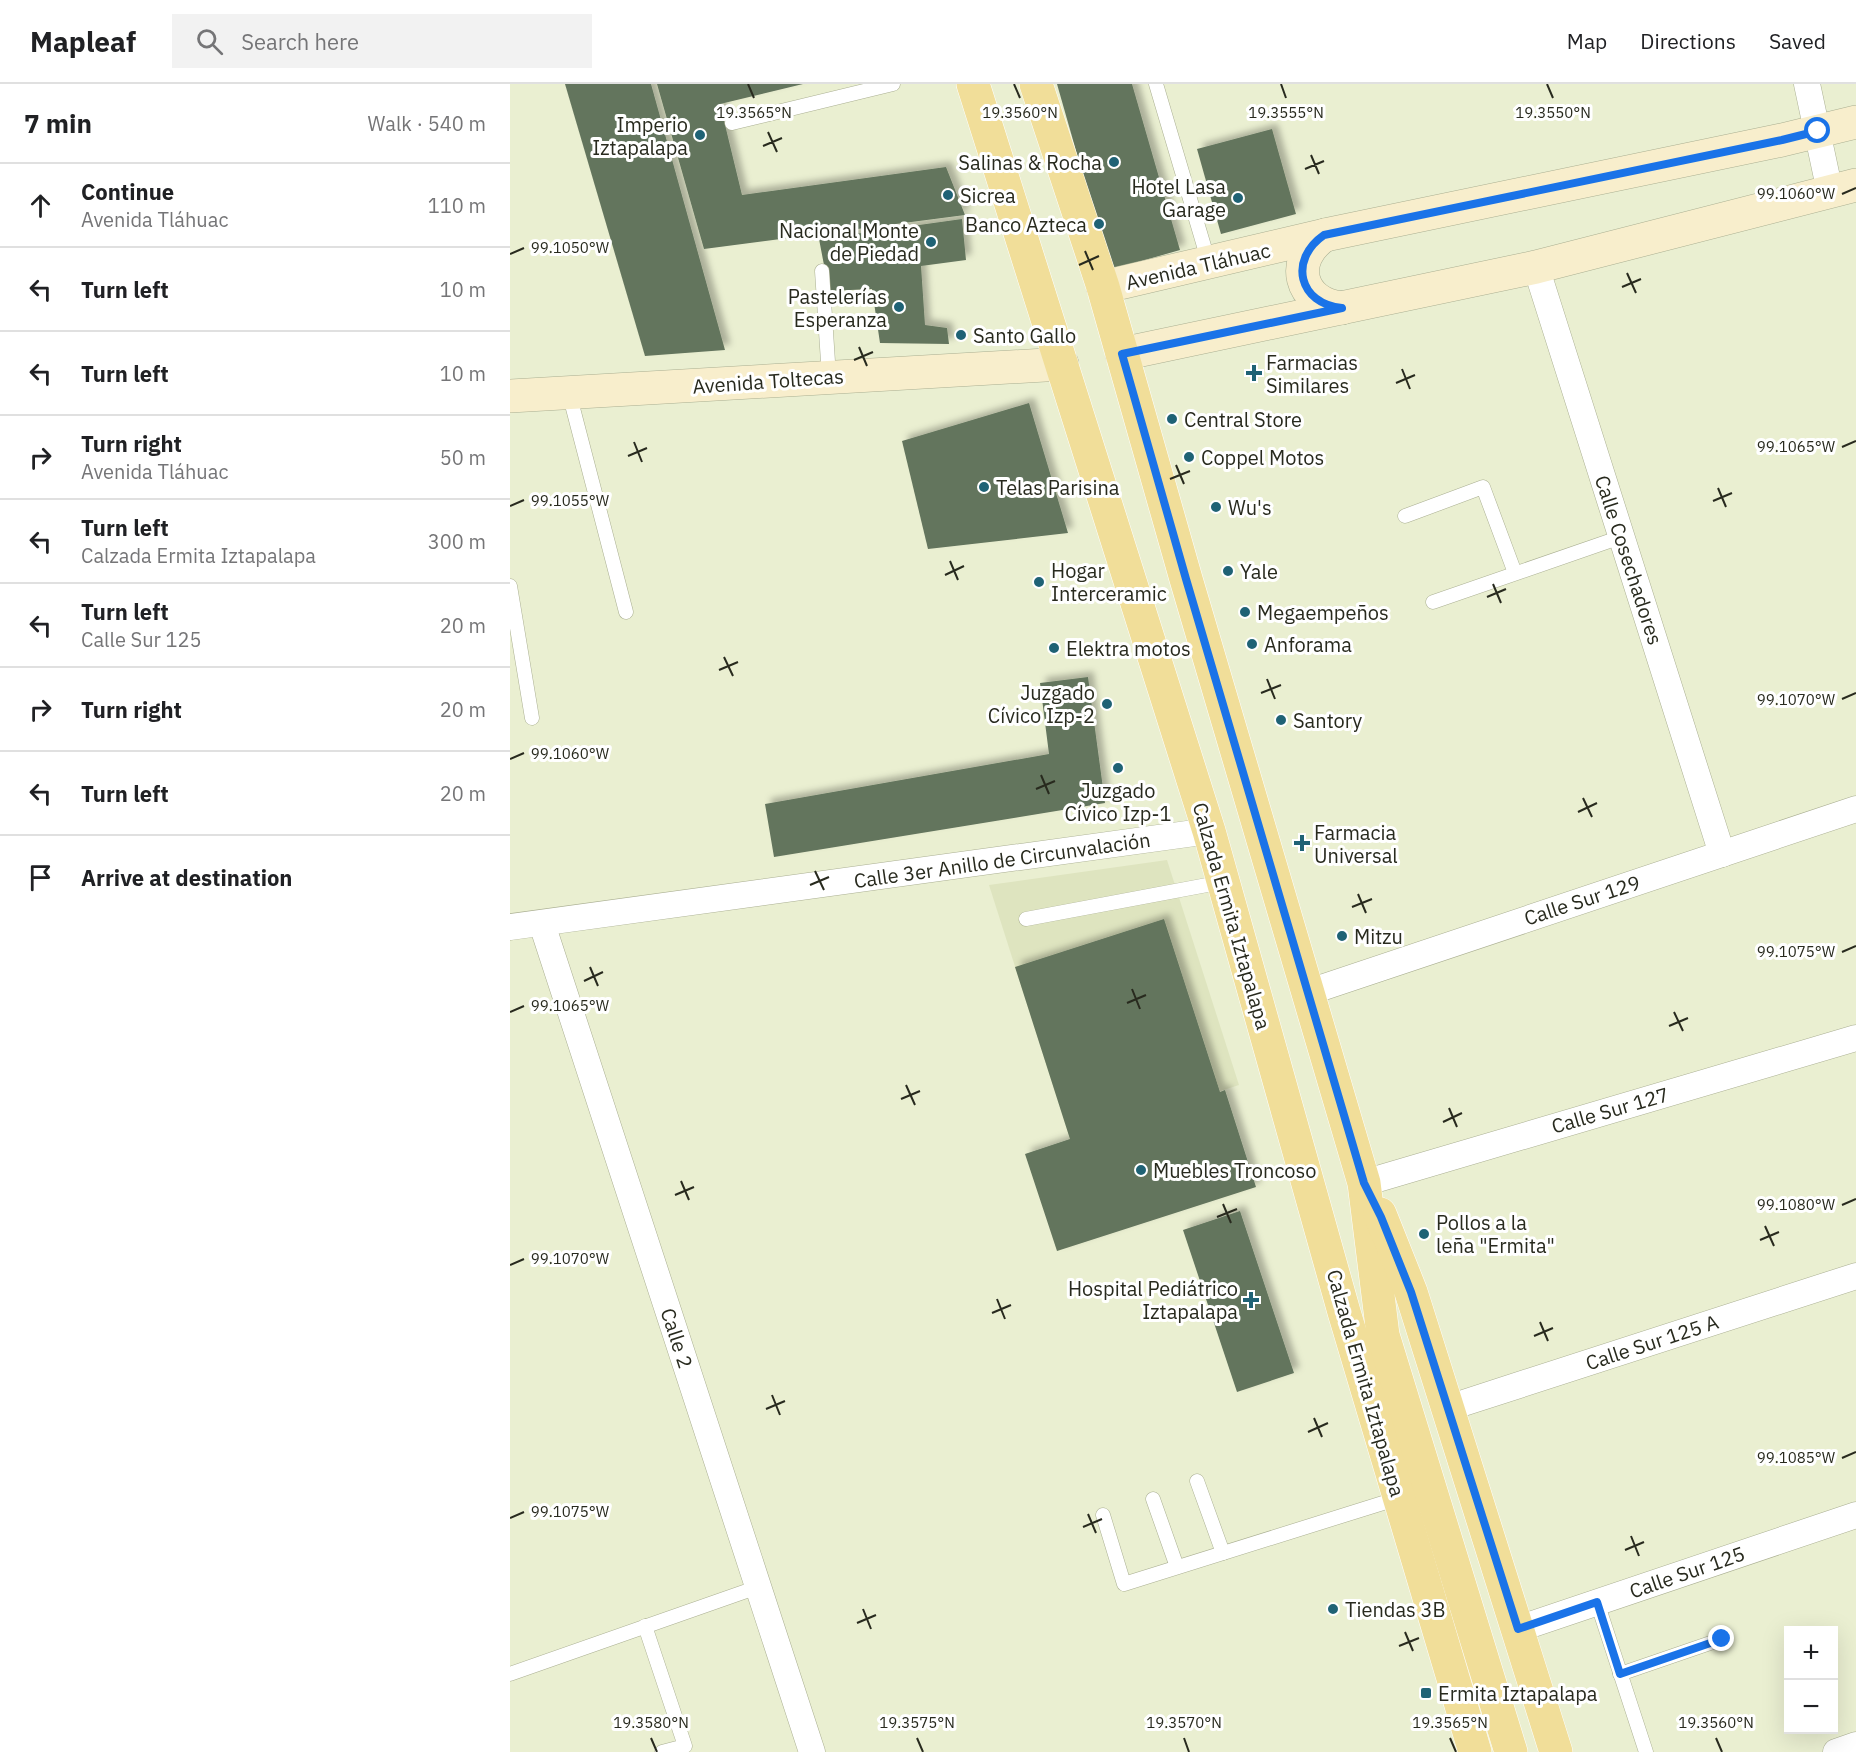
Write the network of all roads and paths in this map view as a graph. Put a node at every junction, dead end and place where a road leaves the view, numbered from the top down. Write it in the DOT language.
graph roads {
  1 [pos="893,84"];
  2 [pos="973,84"];
  3 [pos="1036,84"];
  4 [pos="1156,84"];
  5 [pos="1807,84"];
  6 [pos="1856,122"];
  7 [pos="732,123"];
  8 [pos="1818,131"];
  9 [pos="1843,189"];
  10 [pos="1324,235"];
  11 [pos="1209,263"];
  12 [pos="1536,267"];
  13 [pos="822,271"];
  14 [pos="1103,287"];
  15 [pos="1342,308"];
  16 [pos="1122,354"];
  17 [pos="1062,364"];
  18 [pos="829,377"];
  19 [pos="569,393"];
  20 [pos="510,396"];
  21 [pos="1405,516"];
  22 [pos="1621,537"];
  23 [pos="1515,573"];
  24 [pos="510,586"];
  25 [pos="1433,602"];
  26 [pos="626,612"];
  27 [pos="532,718"];
  28 [pos="1856,809"];
  29 [pos="1209,831"];
  30 [pos="1722,854"];
  31 [pos="1223,882"];
  32 [pos="1026,919"];
  33 [pos="542,924"];
  34 [pos="510,927"];
  35 [pos="1309,992"];
  36 [pos="1856,1038"];
  37 [pos="1364,1183"];
  38 [pos="1856,1276"];
  39 [pos="1448,1408"];
  40 [pos="1197,1480"];
  41 [pos="1400,1498"];
  42 [pos="1153,1499"];
  43 [pos="1103,1515"];
  44 [pos="1856,1515"];
  45 [pos="1223,1553"];
  46 [pos="1177,1568"];
  47 [pos="758,1587"];
  48 [pos="1597,1602"];
  49 [pos="645,1626"];
  50 [pos="1518,1629"];
  51 [pos="1722,1639"];
  52 [pos="510,1674"];
  53 [pos="1620,1674"];
  54 [pos="1856,1745"];
  55 [pos="662,1752"];
  56 [pos="812,1752"];
  57 [pos="1475,1752"];
  58 [pos="1511,1752"];
  59 [pos="1556,1752"];
  60 [pos="1646,1752"];
  61 [pos="1836,1752"];
  1 -- 7 [label="lane"];
  2 -- 17 [label="main road, Calzada Ermita Iztapalapa"];
  3 -- 14 [label="main road, Calzada Ermita Iztapalapa"];
  4 -- 11 [label="lane"];
  5 -- 8 [label="street"];
  6 -- 8 [label="main road, Avenida Tláhuac"];
  8 -- 9 [label="street"];
  8 -- 10 [label="main road, Avenida Tláhuac"];
  9 -- 12 [label="main road"];
  10 -- 11 [label="main road, Avenida Tláhuac"];
  10 -- 15 [label="main road"];
  11 -- 14 [label="main road, Avenida Tláhuac"];
  12 -- 15 [label="main road"];
  12 -- 22 [label="street, Calle Cosechadores"];
  13 -- 18 [label="lane"];
  14 -- 16 [label="main road, Calzada Ermita Iztapalapa"];
  15 -- 16 [label="main road"];
  16 -- 35 [label="main road, Calzada Ermita Iztapalapa"];
  17 -- 18 [label="main road, Avenida Toltecas"];
  17 -- 29 [label="main road, Calzada Ermita Iztapalapa"];
  18 -- 19 [label="main road, Avenida Toltecas"];
  19 -- 20 [label="main road, Avenida Toltecas"];
  19 -- 26 [label="lane"];
  21 -- 23 [label="lane"];
  22 -- 23 [label="lane"];
  22 -- 30 [label="street, Calle Cosechadores"];
  23 -- 25 [label="lane"];
  24 -- 27 [label="lane"];
  28 -- 30 [label="street, Calle Sur 129"];
  29 -- 31 [label="main road, Calzada Ermita Iztapalapa"];
  29 -- 33 [label="street, Calle 3er Anillo de Circunvalación"];
  30 -- 35 [label="street, Calle Sur 129"];
  31 -- 32 [label="lane"];
  31 -- 41 [label="main road, Calzada Ermita Iztapalapa"];
  33 -- 34 [label="street, Calle 3er Anillo de Circunvalación"];
  33 -- 47 [label="street, Calle 2"];
  35 -- 37 [label="main road, Calzada Ermita Iztapalapa"];
  36 -- 37 [label="street, Calle Sur 127"];
  37 -- 39 [label="main road, Calzada Ermita Iztapalapa"];
  37 -- 58 [label="main road, Calzada Ermita Iztapalapa"];
  38 -- 39 [label="street, Calle Sur 125 A"];
  39 -- 50 [label="main road, Calzada Ermita Iztapalapa"];
  40 -- 45 [label="lane"];
  41 -- 45 [label="lane"];
  41 -- 57 [label="main road, Calzada Ermita Iztapalapa"];
  42 -- 46 [label="lane"];
  43 -- 46 [label="lane"];
  44 -- 48 [label="street, Calle Sur 125"];
  45 -- 46 [label="lane"];
  47 -- 49 [label="lane"];
  47 -- 56 [label="street, Calle 2"];
  48 -- 50 [label="street, Calle Sur 125"];
  48 -- 53 [label="lane"];
  49 -- 52 [label="lane"];
  49 -- 55 [label="lane"];
  50 -- 59 [label="main road, Calzada Ermita Iztapalapa"];
  51 -- 53 [label="lane"];
  53 -- 60 [label="lane"];
  54 -- 61 [label="street"];
}
